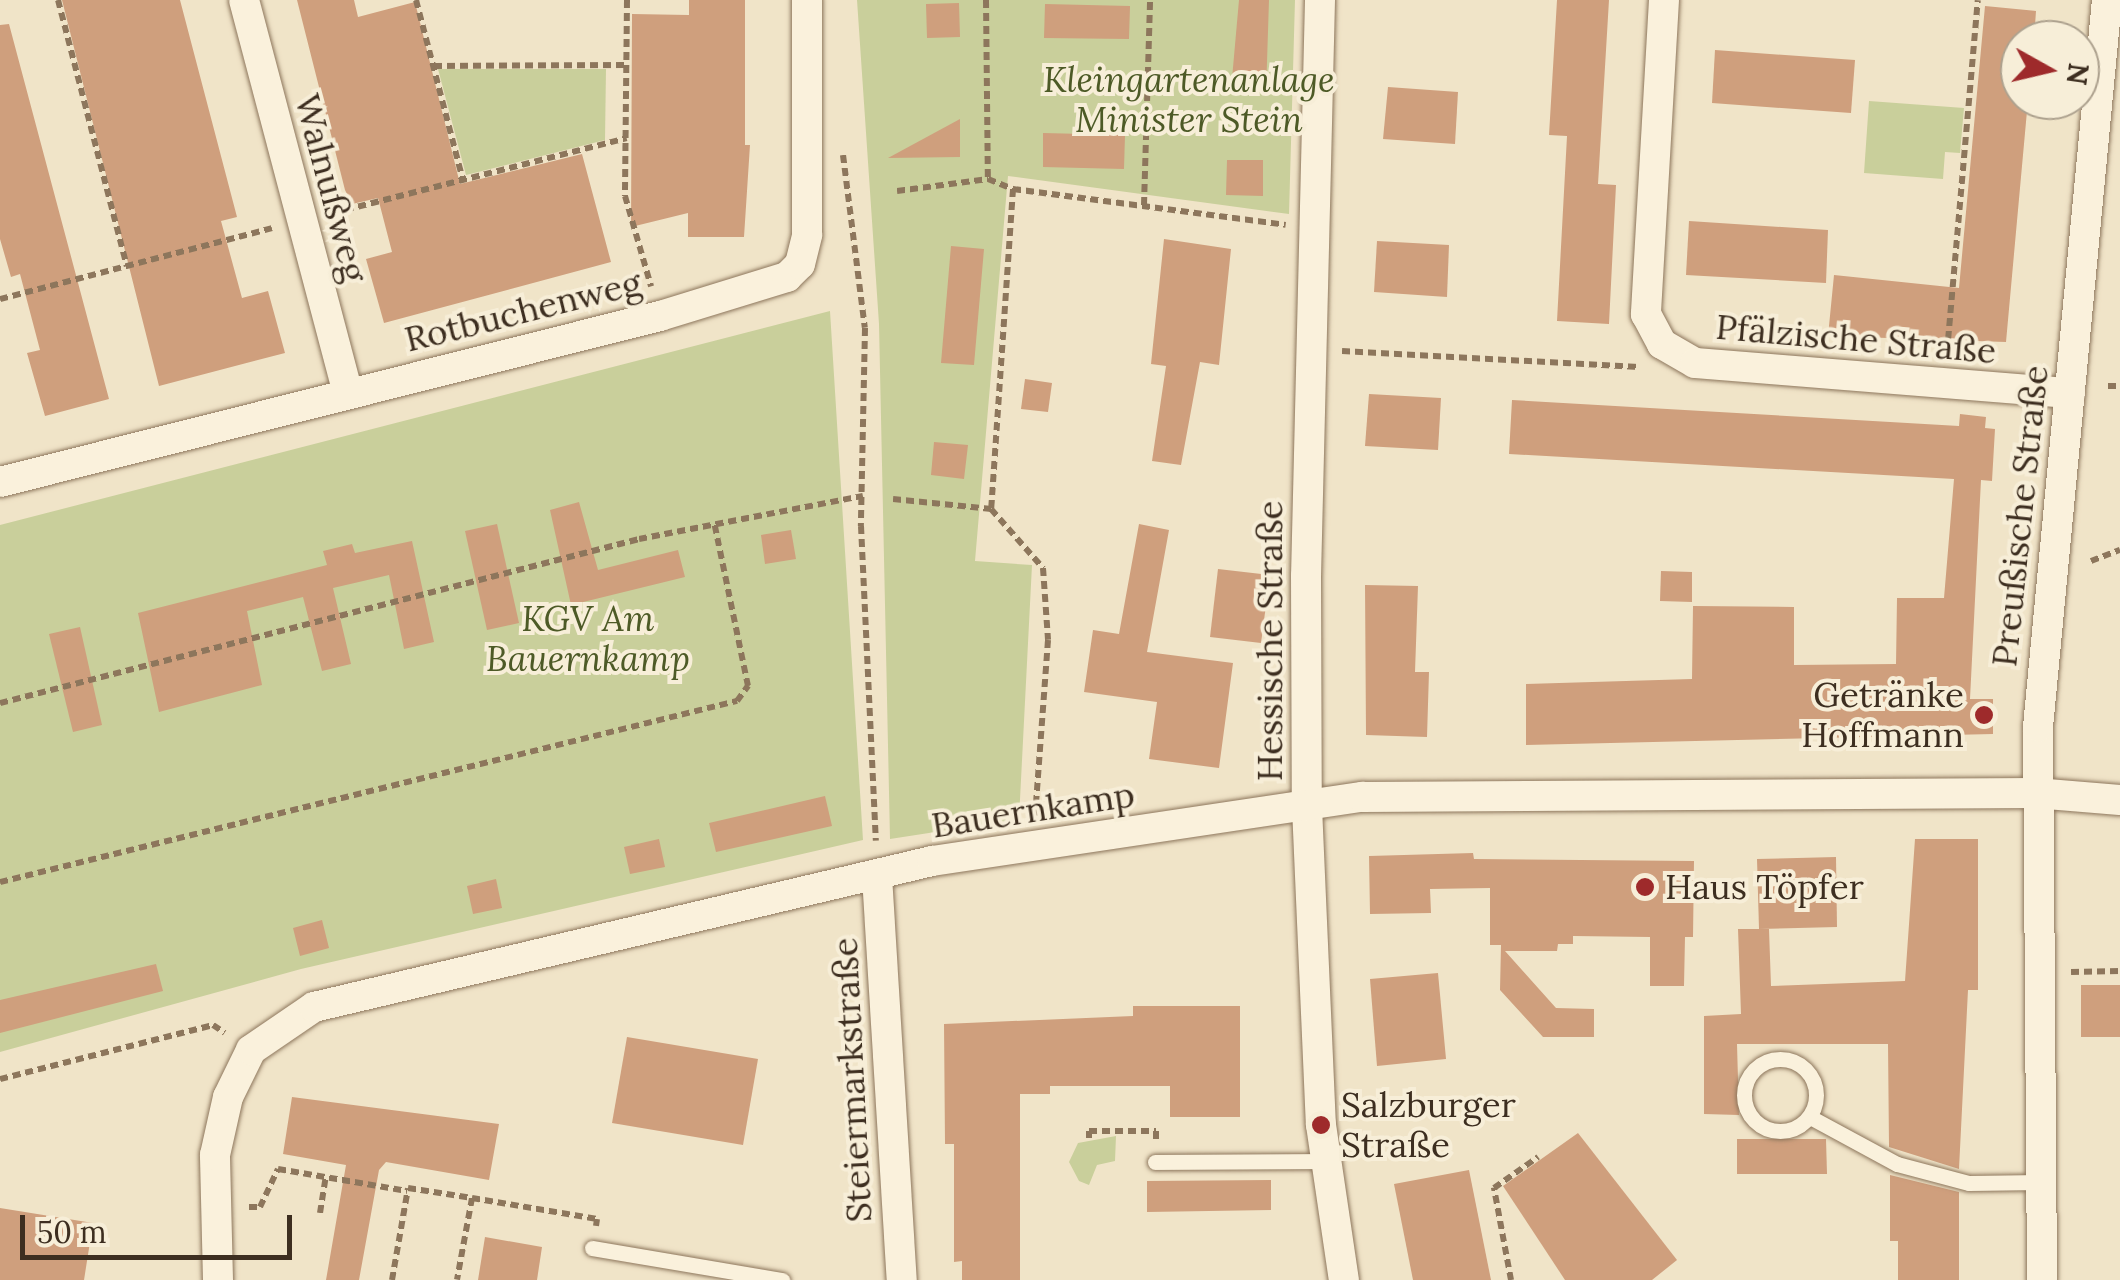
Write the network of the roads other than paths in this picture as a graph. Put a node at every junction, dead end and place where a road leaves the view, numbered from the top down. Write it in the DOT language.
graph roads {
  1 [pos="244,0"];
  2 [pos="807,0"];
  3 [pos="1320,0"];
  4 [pos="1664,0"];
  5 [pos="2107,0"];
  6 [pos="2070,393"];
  7 [pos="348,394"];
  8 [pos="0,482"];
  9 [pos="2035,792"];
  10 [pos="2120,800"];
  11 [pos="1307,807"];
  12 [pos="877,876"];
  13 [pos="1810,1117"];
  14 [pos="1324,1161"];
  15 [pos="1156,1162"];
  16 [pos="2041,1182"];
  17 [pos="592,1248"];
  18 [pos="218,1280"];
  19 [pos="782,1280"];
  20 [pos="902,1280"];
  21 [pos="1344,1280"];
  22 [pos="2042,1280"];
  1 -- 7 [label="street, Walnußweg"];
  2 -- 7 [label="street, Rotbuchenweg"];
  3 -- 11 [label="street, Hessische Straße"];
  4 -- 6 [label="street, Pfälzische Straße"];
  5 -- 6 [label="street, Preußische Straße"];
  6 -- 9 [label="street, Preußische Straße"];
  7 -- 8 [label="street, Rotbuchenweg"];
  9 -- 10 [label="street, Bauernkamp"];
  9 -- 11 [label="street, Bauernkamp"];
  9 -- 16 [label="street, Preußische Straße"];
  11 -- 12 [label="street, Bauernkamp"];
  11 -- 14 [label="street, Hessische Straße"];
  12 -- 18 [label="street, Bauernkamp"];
  12 -- 20 [label="street, Steiermarkstraße"];
  13 -- 13 [label="lane"];
  13 -- 16 [label="lane"];
  14 -- 15 [label="lane"];
  14 -- 21 [label="street, Hessische Straße"];
  16 -- 22 [label="street, Preußische Straße"];
  17 -- 19 [label="lane"];
}
